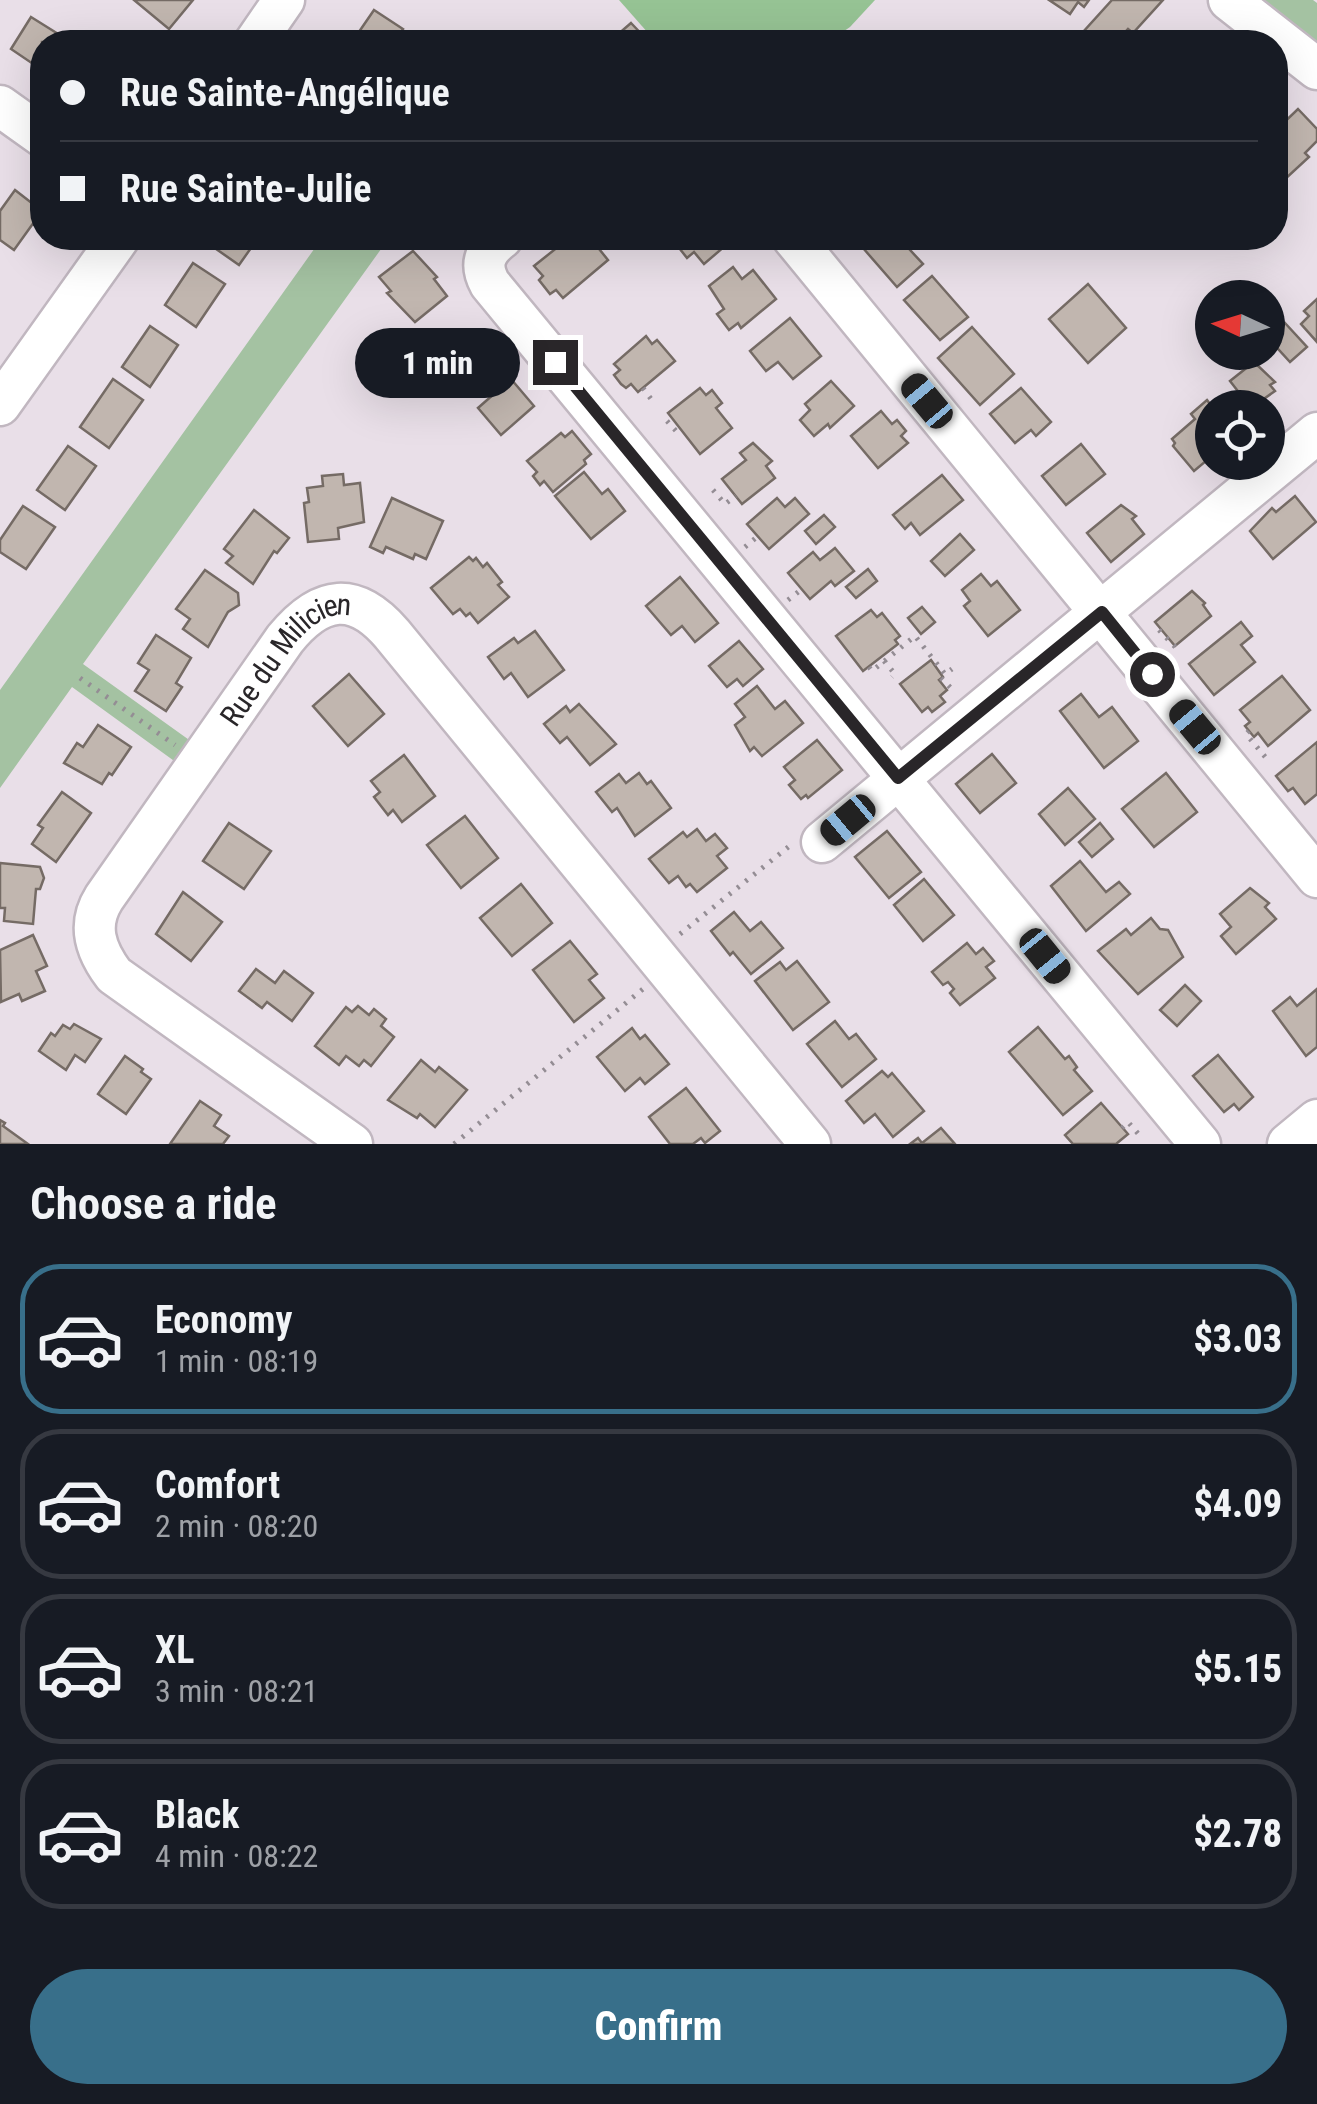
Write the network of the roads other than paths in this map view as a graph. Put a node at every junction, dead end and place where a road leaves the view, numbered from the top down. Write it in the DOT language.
graph roads {
  1 [pos="284,0"];
  2 [pos="1229,0"];
  3 [pos="263,30"];
  4 [pos="1267,30"];
  5 [pos="1288,47"];
  6 [pos="1317,70"];
  7 [pos="0,106"];
  8 [pos="30,127"];
  9 [pos="110,250"];
  10 [pos="493,250"];
  11 [pos="802,250"];
  12 [pos="0,405"];
  13 [pos="1313,444"];
  14 [pos="1102,612"];
  15 [pos="898,778"];
  16 [pos="809,842"];
  17 [pos="1317,877"];
  18 [pos="1317,1120"];
  19 [pos="352,1144"];
  20 [pos="810,1144"];
  21 [pos="1200,1144"];
  22 [pos="1288,1144"];
  1 -- 3 [label="street"];
  2 -- 4 [label="street"];
  5 -- 6 [label="street"];
  7 -- 8 [label="street"];
  9 -- 12 [label="street"];
  10 -- 15 [label="street"];
  11 -- 14 [label="street"];
  13 -- 14 [label="street"];
  14 -- 15 [label="street"];
  14 -- 17 [label="street"];
  15 -- 16 [label="street"];
  15 -- 21 [label="street"];
  18 -- 22 [label="street"];
  19 -- 20 [label="street, Rue du Milicien"];
}
